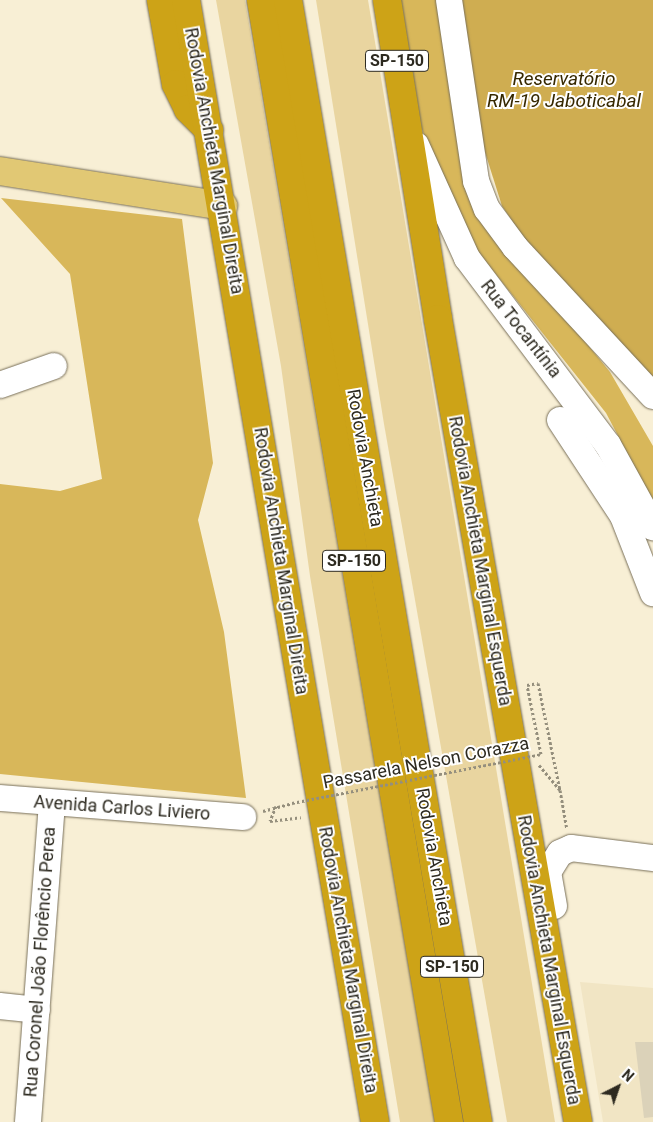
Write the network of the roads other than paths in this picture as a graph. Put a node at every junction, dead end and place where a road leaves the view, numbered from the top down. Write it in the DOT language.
graph roads {
  1 [pos="161,0"];
  2 [pos="186,0"];
  3 [pos="261,0"];
  4 [pos="288,0"];
  5 [pos="387,0"];
  6 [pos="449,0"];
  7 [pos="406,122"];
  8 [pos="209,130"];
  9 [pos="0,171"];
  10 [pos="222,206"];
  11 [pos="54,366"];
  12 [pos="0,385"];
  13 [pos="653,396"];
  14 [pos="560,420"];
  15 [pos="653,527"];
  16 [pos="653,592"];
  17 [pos="0,798"];
  18 [pos="52,803"];
  19 [pos="243,818"];
  20 [pos="653,858"];
  21 [pos="0,1006"];
  22 [pos="37,1010"];
  23 [pos="564,1054"];
  24 [pos="368,1080"];
  25 [pos="28,1122"];
  26 [pos="364,1122"];
  27 [pos="375,1122"];
  28 [pos="449,1122"];
  29 [pos="478,1122"];
  30 [pos="578,1122"];
  1 -- 8 [label="highway"];
  2 -- 8 [label="highway, Rodovia Anchieta Marginal Direita"];
  3 -- 28 [label="highway, Rodovia Anchieta / SP-150"];
  4 -- 29 [label="highway, Rodovia Anchieta / SP-150"];
  5 -- 7 [label="highway, Rodovia Anchieta Marginal Esquerda / SP-150"];
  6 -- 13 [label="street"];
  7 -- 15 [label="street, Rua Tocantínia"];
  7 -- 23 [label="highway, Rodovia Anchieta Marginal Esquerda / SP-150"];
  8 -- 10 [label="highway, Rodovia Anchieta Marginal Direita"];
  9 -- 10 [label="main road"];
  10 -- 24 [label="highway, Rodovia Anchieta Marginal Direita"];
  11 -- 12 [label="street"];
  14 -- 16 [label="street"];
  17 -- 18 [label="street, Avenida Carlos Liviero"];
  18 -- 19 [label="street, Avenida Carlos Liviero"];
  18 -- 22 [label="street, Rua Coronel João Florêncio Perea"];
  20 -- 23 [label="street"];
  21 -- 22 [label="street"];
  22 -- 25 [label="street, Rua Coronel João Florêncio Perea"];
  23 -- 30 [label="highway, Rodovia Anchieta Marginal Esquerda / SP-150"];
  24 -- 26 [label="highway"];
  24 -- 27 [label="highway, Rodovia Anchieta Marginal Direita"];
}
